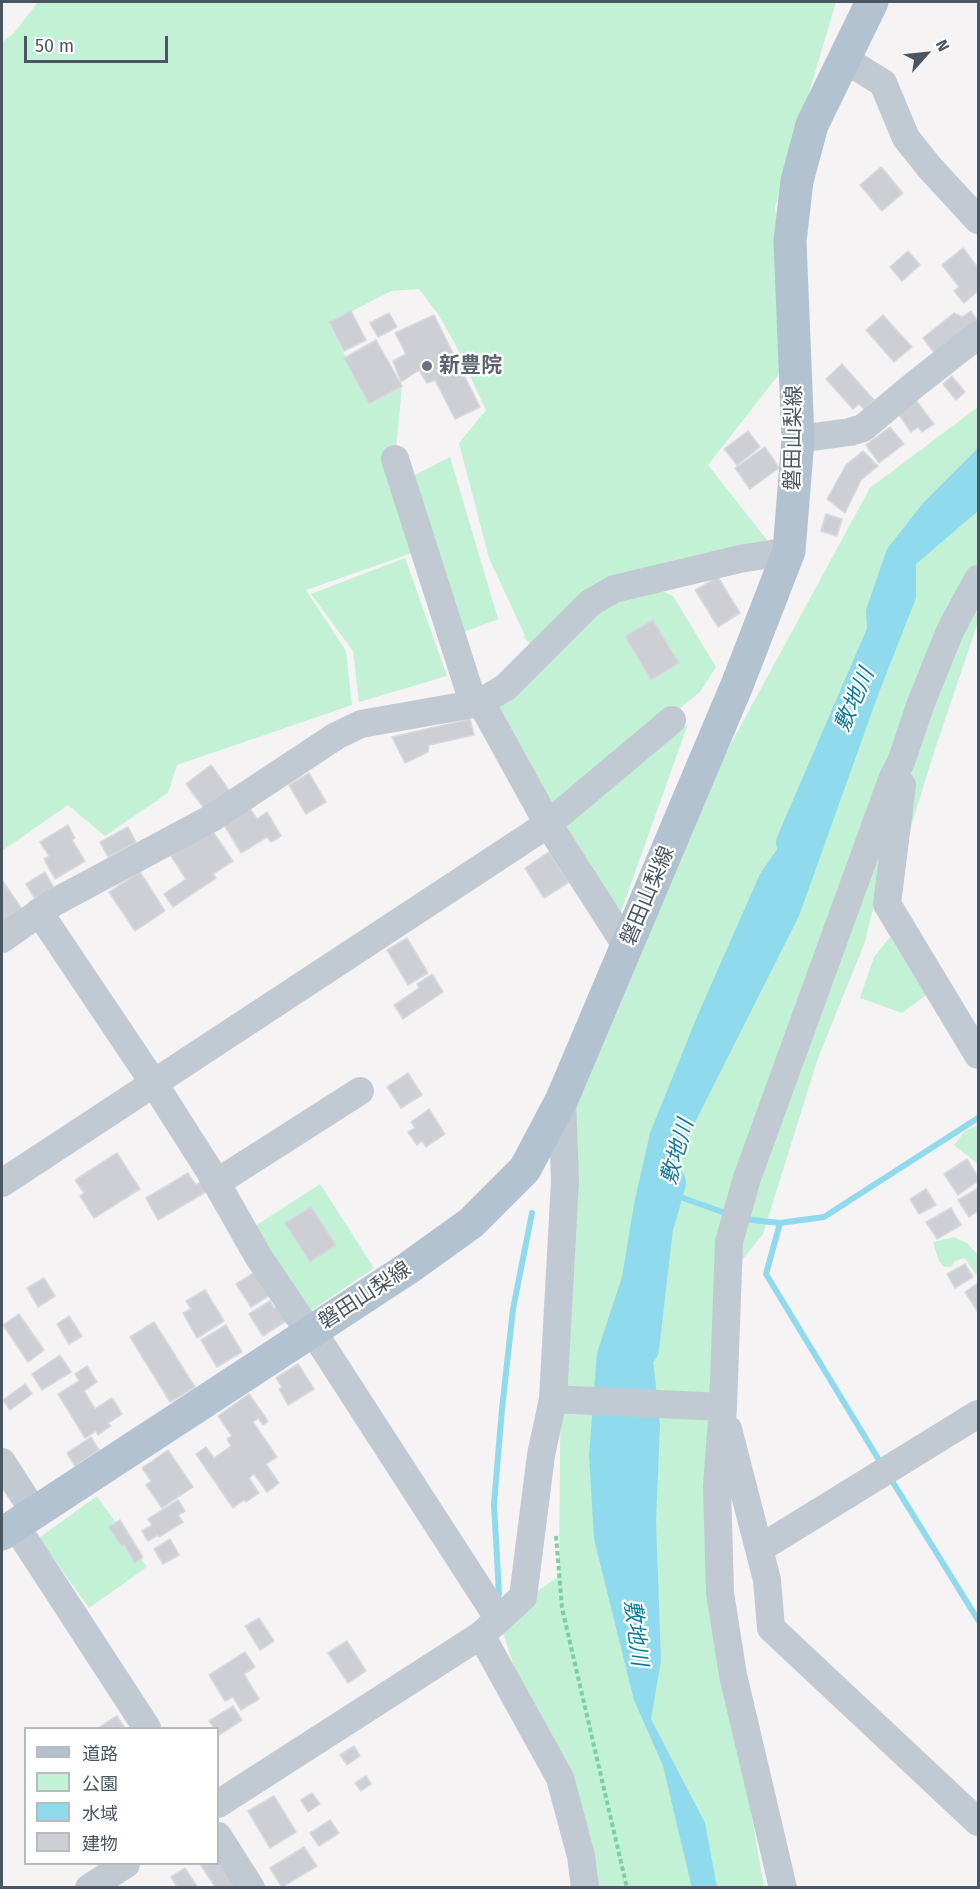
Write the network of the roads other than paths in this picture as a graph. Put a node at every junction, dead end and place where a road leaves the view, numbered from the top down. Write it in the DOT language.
graph roads {
  1 [pos="872,2"];
  2 [pos="844,59"];
  3 [pos="978,220"];
  4 [pos="978,335"];
  5 [pos="798,439"];
  6 [pos="395,459"];
  7 [pos="789,551"];
  8 [pos="978,579"];
  9 [pos="479,704"];
  10 [pos="672,720"];
  11 [pos="902,762"];
  12 [pos="548,824"];
  13 [pos="39,912"];
  14 [pos="2,939"];
  15 [pos="627,947"];
  16 [pos="978,1055"];
  17 [pos="153,1082"];
  18 [pos="360,1091"];
  19 [pos="562,1099"];
  20 [pos="2,1183"];
  21 [pos="216,1183"];
  22 [pos="310,1331"];
  23 [pos="556,1406"];
  24 [pos="715,1406"];
  25 [pos="978,1414"];
  26 [pos="2,1462"];
  27 [pos="553,1506"];
  28 [pos="17,1524"];
  29 [pos="759,1549"];
  30 [pos="490,1626"];
  31 [pos="146,1727"];
  32 [pos="219,1803"];
  33 [pos="978,1822"];
  34 [pos="219,1838"];
  35 [pos="123,1865"];
  36 [pos="89,1887"];
  37 [pos="251,1887"];
  38 [pos="585,1887"];
  39 [pos="783,1887"];
  1 -- 2 [label="main road, 磐田山梨線"];
  2 -- 3 [label="street"];
  2 -- 5 [label="main road, 磐田山梨線"];
  4 -- 5 [label="street"];
  5 -- 7 [label="main road, 磐田山梨線"];
  6 -- 9 [label="street"];
  7 -- 9 [label="street"];
  7 -- 15 [label="main road, 磐田山梨線"];
  8 -- 11 [label="street"];
  9 -- 12 [label="street"];
  9 -- 13 [label="street"];
  10 -- 12 [label="street"];
  11 -- 16 [label="street"];
  11 -- 24 [label="street"];
  12 -- 15 [label="street"];
  12 -- 17 [label="street"];
  13 -- 14 [label="street"];
  13 -- 17 [label="street"];
  15 -- 19 [label="main road, 磐田山梨線"];
  17 -- 20 [label="street"];
  17 -- 21 [label="street"];
  18 -- 21 [label="street"];
  19 -- 22 [label="main road, 磐田山梨線"];
  19 -- 23 [label="street"];
  21 -- 22 [label="street"];
  22 -- 28 [label="main road, 磐田山梨線"];
  22 -- 30 [label="street"];
  23 -- 24 [label="street"];
  23 -- 27 [label="street"];
  23 -- 30 [label="street"];
  24 -- 29 [label="street"];
  24 -- 39 [label="street"];
  25 -- 29 [label="street"];
  26 -- 28 [label="street"];
  28 -- 31 [label="street"];
  29 -- 33 [label="street"];
  30 -- 32 [label="street"];
  30 -- 38 [label="street"];
  34 -- 37 [label="street"];
  35 -- 36 [label="street"];
}
